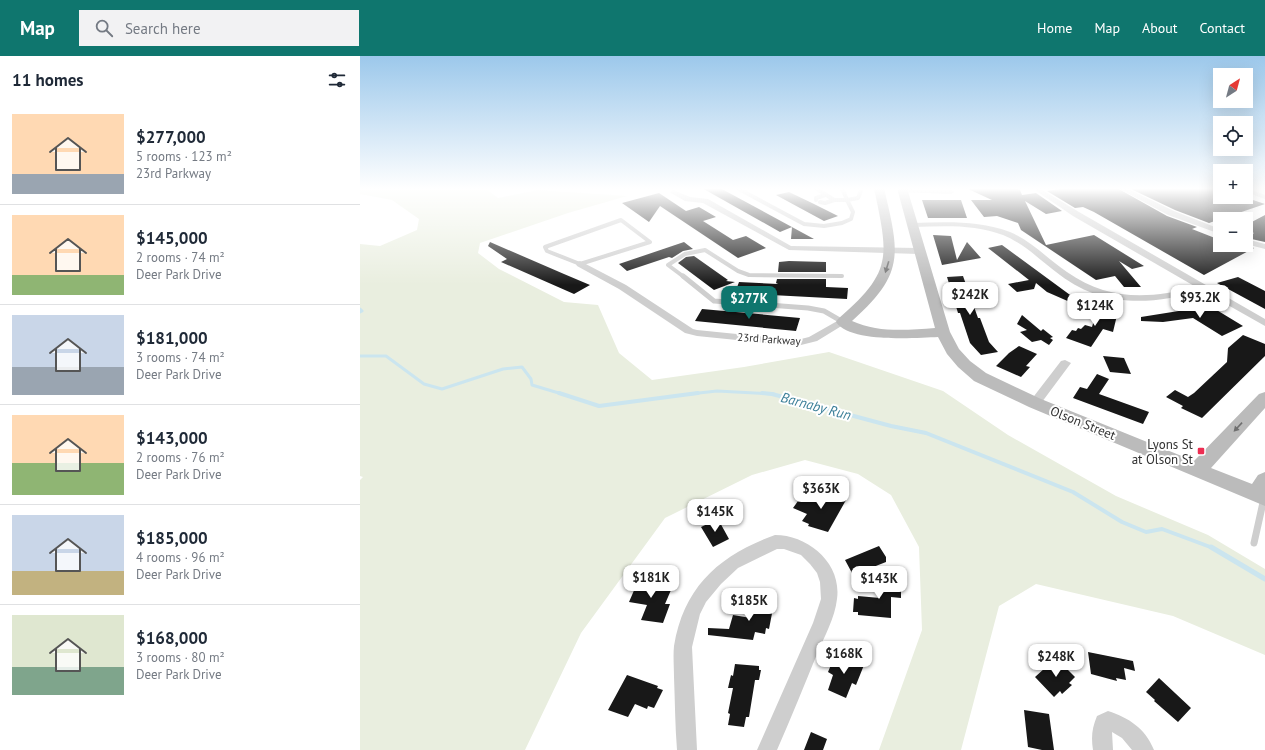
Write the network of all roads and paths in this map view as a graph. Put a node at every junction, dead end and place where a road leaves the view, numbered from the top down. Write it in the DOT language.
graph roads {
  1 [pos="620,220"];
  2 [pos="622,220"];
  3 [pos="740,220"];
  4 [pos="797,220"];
  5 [pos="847,220"];
  6 [pos="886,220"];
  7 [pos="912,220"];
  8 [pos="1087,220"];
  9 [pos="1190,220"];
  10 [pos="913,225"];
  11 [pos="1213,229"];
  12 [pos="1253,243"];
  13 [pos="1265,247"];
  14 [pos="890,250"];
  15 [pos="919,251"];
  16 [pos="580,264"];
  17 [pos="842,276"];
  18 [pos="1203,288"];
  19 [pos="843,322"];
  20 [pos="1265,324"];
  21 [pos="943,332"];
  22 [pos="1065,363"];
  23 [pos="1265,398"];
  24 [pos="1035,403"];
  25 [pos="1197,470"];
  26 [pos="1263,493"];
  27 [pos="1254,543"];
  28 [pos="687,750"];
  29 [pos="767,750"];
  30 [pos="1103,750"];
  31 [pos="1144,750"];
  1 -- 16 [label="lane"];
  2 -- 16 [label="lane"];
  3 -- 14 [label="street"];
  4 -- 5 [label="lane"];
  6 -- 14 [label="street, 23rd Parkway"];
  7 -- 10 [label="street"];
  8 -- 18 [label="street"];
  9 -- 11 [label="street"];
  10 -- 15 [label="street"];
  10 -- 18 [label="street"];
  12 -- 13 [label="street"];
  14 -- 15 [label="street"];
  14 -- 19 [label="street, 23rd Parkway, one-way"];
  15 -- 21 [label="street"];
  16 -- 19 [label="street, 23rd Parkway"];
  17 -- 19 [label="lane"];
  18 -- 20 [label="street"];
  19 -- 21 [label="street"];
  21 -- 24 [label="street, Olson Street"];
  22 -- 24 [label="street"];
  23 -- 25 [label="street, one-way"];
  24 -- 25 [label="street, Olson Street"];
  25 -- 26 [label="street, Olson Street"];
  26 -- 27 [label="lane"];
  28 -- 29 [label="street"];
  30 -- 31 [label="street"];
}
